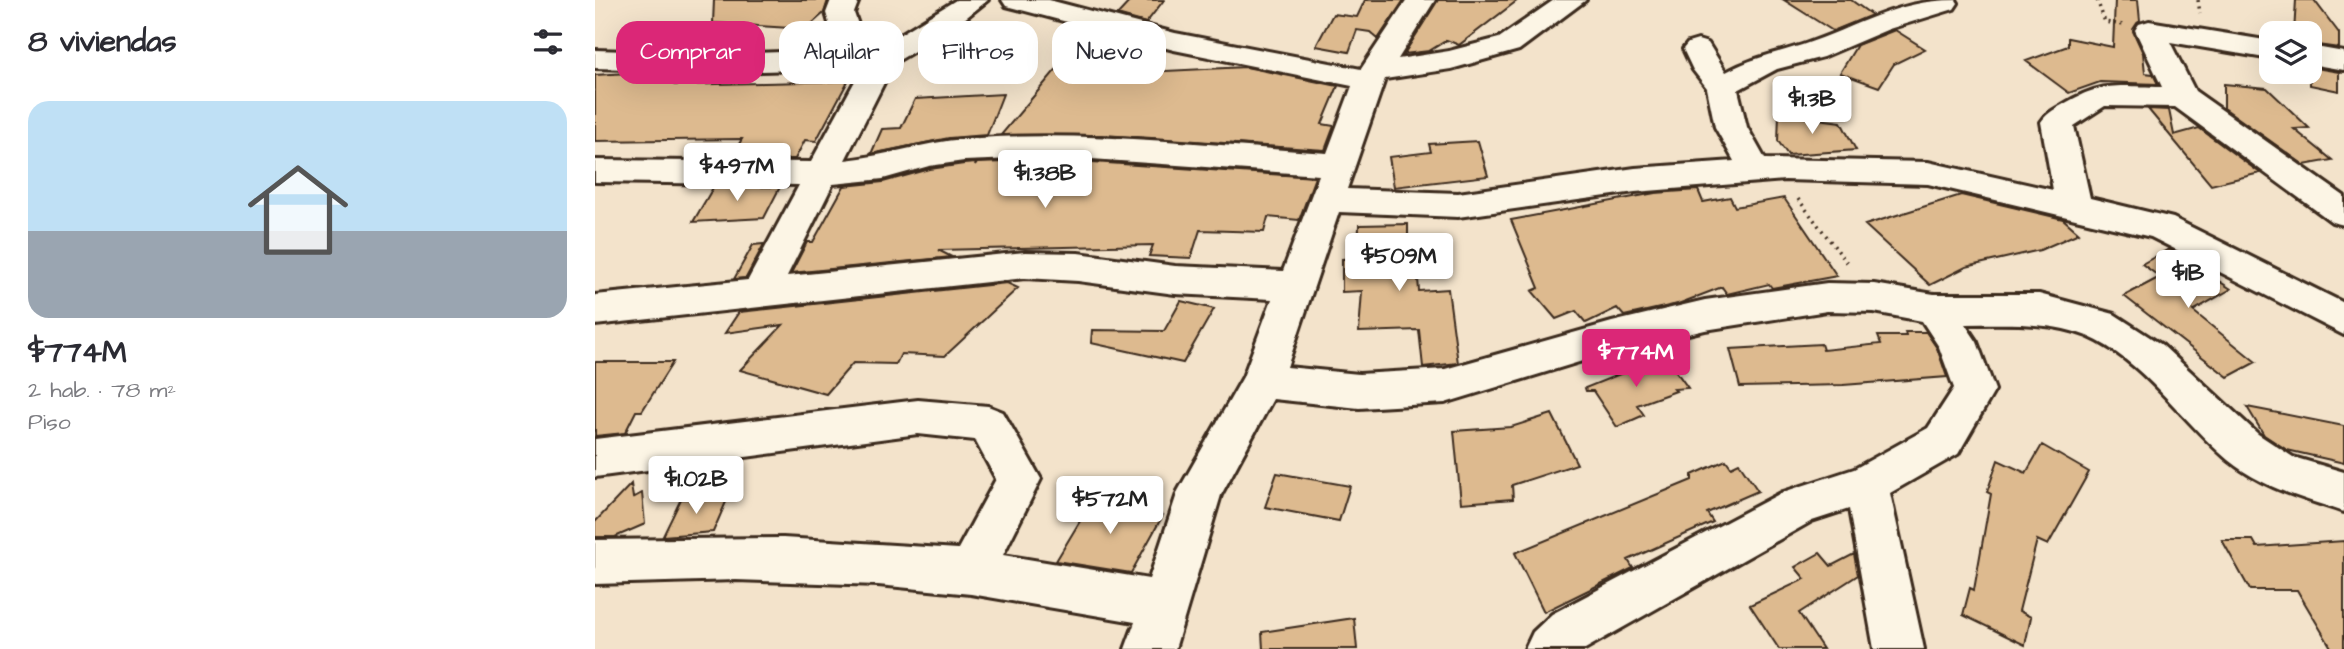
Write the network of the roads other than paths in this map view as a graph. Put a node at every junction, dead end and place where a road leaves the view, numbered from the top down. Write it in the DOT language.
graph roads {
  1 [pos="845,0"];
  2 [pos="974,0"];
  3 [pos="1016,0"];
  4 [pos="1421,0"];
  5 [pos="1572,0"];
  6 [pos="1944,3"];
  7 [pos="846,21"];
  8 [pos="904,41"];
  9 [pos="1699,48"];
  10 [pos="2259,48"];
  11 [pos="2322,57"];
  12 [pos="595,59"];
  13 [pos="779,61"];
  14 [pos="2344,61"];
  15 [pos="1373,76"];
  16 [pos="859,84"];
  17 [pos="1722,86"];
  18 [pos="2182,97"];
  19 [pos="1770,170"];
  20 [pos="595,171"];
  21 [pos="823,174"];
  22 [pos="1333,183"];
  23 [pos="2075,206"];
  24 [pos="2344,212"];
  25 [pos="1296,286"];
  26 [pos="759,294"];
  27 [pos="1934,309"];
  28 [pos="595,310"];
  29 [pos="2344,320"];
  30 [pos="1262,381"];
  31 [pos="595,458"];
  32 [pos="1866,484"];
  33 [pos="2344,492"];
  34 [pos="595,562"];
  35 [pos="970,572"];
  36 [pos="1165,604"];
  37 [pos="1150,649"];
  38 [pos="1550,649"];
  39 [pos="1899,649"];
  1 -- 7 [label="street"];
  2 -- 8 [label="street"];
  3 -- 15 [label="street"];
  4 -- 15 [label="street"];
  5 -- 15 [label="street"];
  6 -- 17 [label="street"];
  9 -- 17 [label="street"];
  10 -- 18 [label="street"];
  11 -- 14 [label="street"];
  12 -- 13 [label="street"];
  15 -- 22 [label="street"];
  16 -- 21 [label="street"];
  17 -- 19 [label="street"];
  18 -- 23 [label="street"];
  18 -- 24 [label="street"];
  19 -- 22 [label="street"];
  19 -- 23 [label="street"];
  20 -- 21 [label="street"];
  21 -- 22 [label="street"];
  21 -- 26 [label="street"];
  22 -- 25 [label="street"];
  23 -- 29 [label="street"];
  25 -- 26 [label="street"];
  25 -- 30 [label="street"];
  26 -- 28 [label="street"];
  27 -- 30 [label="street"];
  27 -- 32 [label="street"];
  27 -- 33 [label="street"];
  30 -- 36 [label="street"];
  31 -- 35 [label="street"];
  32 -- 38 [label="street"];
  32 -- 39 [label="street"];
  34 -- 35 [label="street"];
  35 -- 36 [label="street"];
  36 -- 37 [label="street"];
}
